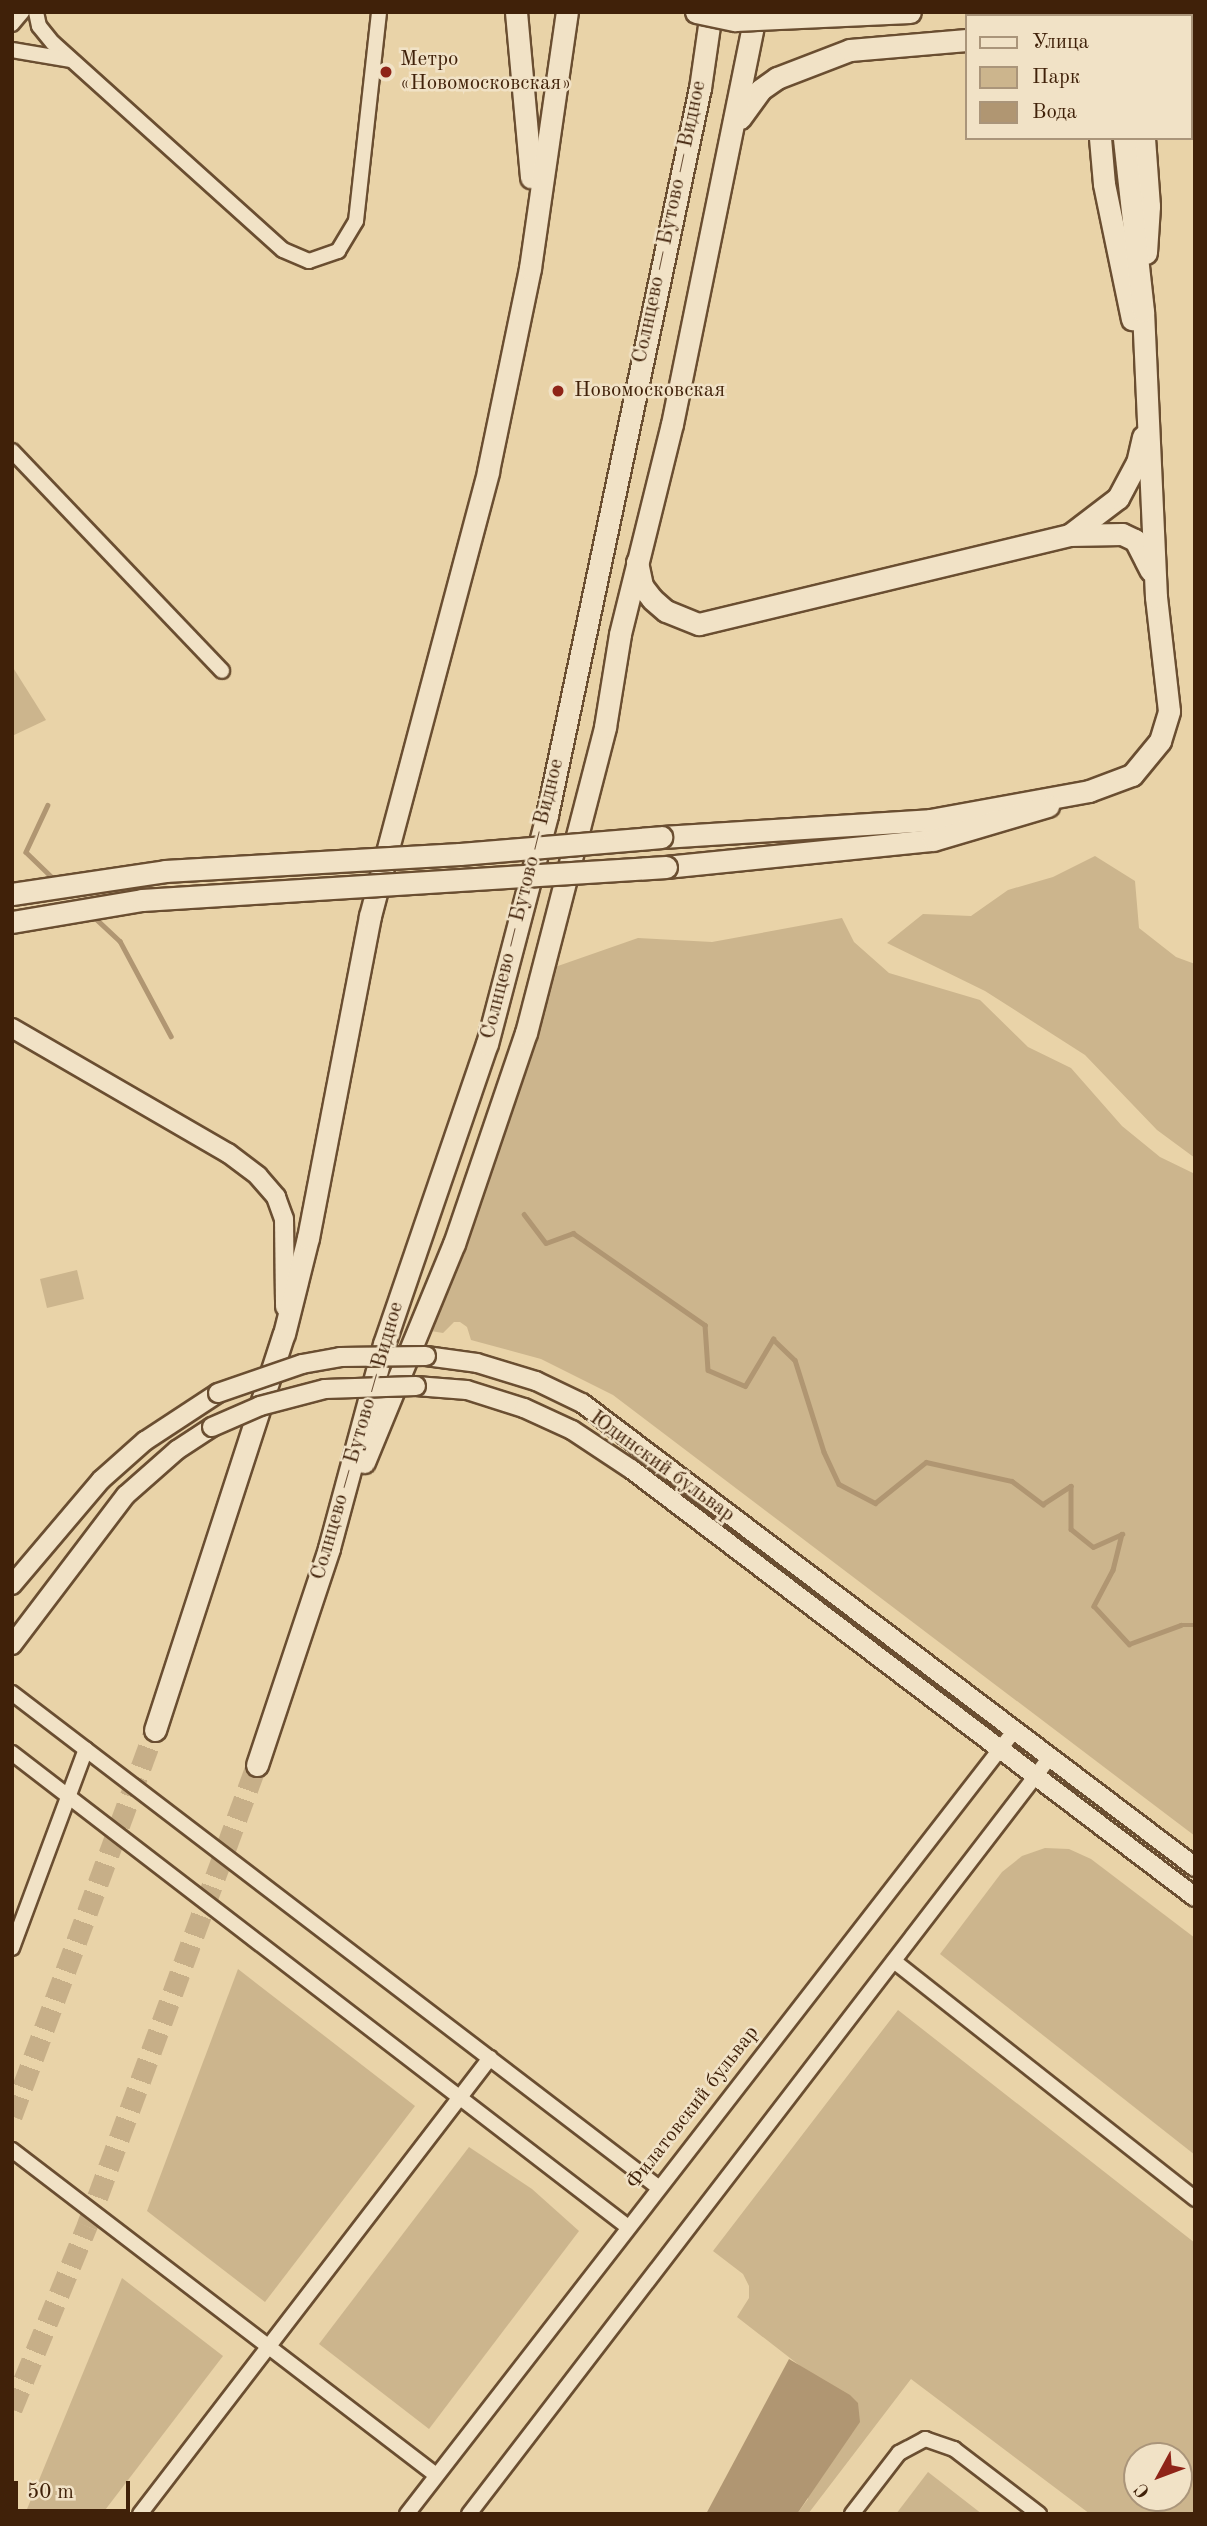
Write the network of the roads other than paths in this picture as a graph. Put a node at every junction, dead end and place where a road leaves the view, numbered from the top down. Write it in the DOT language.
graph roads {
  1 [pos="22,12"];
  2 [pos="36,12"];
  3 [pos="379,12"];
  4 [pos="516,12"];
  5 [pos="567,12"];
  6 [pos="696,12"];
  7 [pos="711,12"];
  8 [pos="756,12"];
  9 [pos="910,12"];
  10 [pos="12,24"];
  11 [pos="965,40"];
  12 [pos="12,50"];
  13 [pos="72,60"];
  14 [pos="734,130"];
  15 [pos="1100,140"];
  16 [pos="1124,140"];
  17 [pos="1144,140"];
  18 [pos="530,268"];
  19 [pos="1143,311"];
  20 [pos="1148,385"];
  21 [pos="1150,411"];
  22 [pos="12,451"];
  23 [pos="1069,535"];
  24 [pos="636,559"];
  25 [pos="1155,585"];
  26 [pos="222,671"];
  27 [pos="1089,791"];
  28 [pos="12,894"];
  29 [pos="12,922"];
  30 [pos="12,1028"];
  31 [pos="284,1334"];
  32 [pos="329,1549"];
  33 [pos="12,1585"];
  34 [pos="12,1645"];
  35 [pos="12,1693"];
  36 [pos="155,1730"];
  37 [pos="1015,1730"];
  38 [pos="86,1749"];
  39 [pos="1000,1749"];
  40 [pos="12,1753"];
  41 [pos="1050,1757"];
  42 [pos="257,1765"];
  43 [pos="1036,1776"];
  44 [pos="69,1797"];
  45 [pos="1195,1867"];
  46 [pos="1195,1897"];
  47 [pos="12,1948"];
  48 [pos="894,1961"];
  49 [pos="490,2058"];
  50 [pos="459,2097"];
  51 [pos="12,2150"];
  52 [pos="658,2187"];
  53 [pos="1195,2199"];
  54 [pos="628,2227"];
  55 [pos="268,2346"];
  56 [pos="436,2475"];
  57 [pos="473,2509"];
  58 [pos="140,2514"];
  59 [pos="407,2514"];
  60 [pos="489,2514"];
  61 [pos="852,2514"];
  62 [pos="1040,2514"];
  1 -- 10 [label="street"];
  2 -- 13 [label="street"];
  3 -- 13 [label="street"];
  4 -- 18 [label="main road"];
  5 -- 18 [label="main road"];
  6 -- 9 [label="main road, bridge"];
  7 -- 32 [label="main road, Солнцево — Бутово — Видное"];
  8 -- 14 [label="main road"];
  11 -- 14 [label="main road"];
  12 -- 13 [label="street"];
  14 -- 24 [label="main road"];
  15 -- 20 [label="main road"];
  16 -- 19 [label="main road"];
  17 -- 19 [label="main road"];
  18 -- 31 [label="main road"];
  19 -- 20 [label="main road"];
  20 -- 21 [label="main road"];
  21 -- 23 [label="main road"];
  21 -- 25 [label="main road"];
  22 -- 26 [label="street"];
  23 -- 24 [label="main road"];
  23 -- 25 [label="main road"];
  24 -- 32 [label="main road"];
  25 -- 27 [label="main road"];
  27 -- 28 [label="main road, bridge"];
  27 -- 29 [label="main road, bridge"];
  30 -- 31 [label="street"];
  31 -- 36 [label="main road"];
  32 -- 42 [label="main road, Солнцево — Бутово — Видное"];
  33 -- 37 [label="street, Юдинский бульвар, bridge"];
  34 -- 39 [label="street, Юдинский бульвар, bridge"];
  35 -- 38 [label="street"];
  37 -- 39 [label="street, Филатовский бульвар"];
  37 -- 41 [label="street, Юдинский бульвар"];
  38 -- 44 [label="street"];
  38 -- 49 [label="street"];
  39 -- 43 [label="street, Юдинский бульвар"];
  39 -- 52 [label="street, Филатовский бульвар"];
  40 -- 44 [label="street"];
  41 -- 43 [label="street"];
  41 -- 45 [label="street, Юдинский бульвар"];
  43 -- 46 [label="street, Юдинский бульвар"];
  43 -- 48 [label="street"];
  44 -- 47 [label="street"];
  44 -- 50 [label="street"];
  48 -- 53 [label="street"];
  48 -- 57 [label="street"];
  49 -- 50 [label="street"];
  49 -- 52 [label="street"];
  50 -- 54 [label="street"];
  50 -- 55 [label="street"];
  51 -- 55 [label="street"];
  52 -- 54 [label="street, Филатовский бульвар"];
  54 -- 56 [label="street, Филатовский бульвар"];
  55 -- 56 [label="street"];
  55 -- 58 [label="street"];
  56 -- 59 [label="street, Филатовский бульвар"];
  57 -- 60 [label="street"];
  61 -- 62 [label="street"];
}
